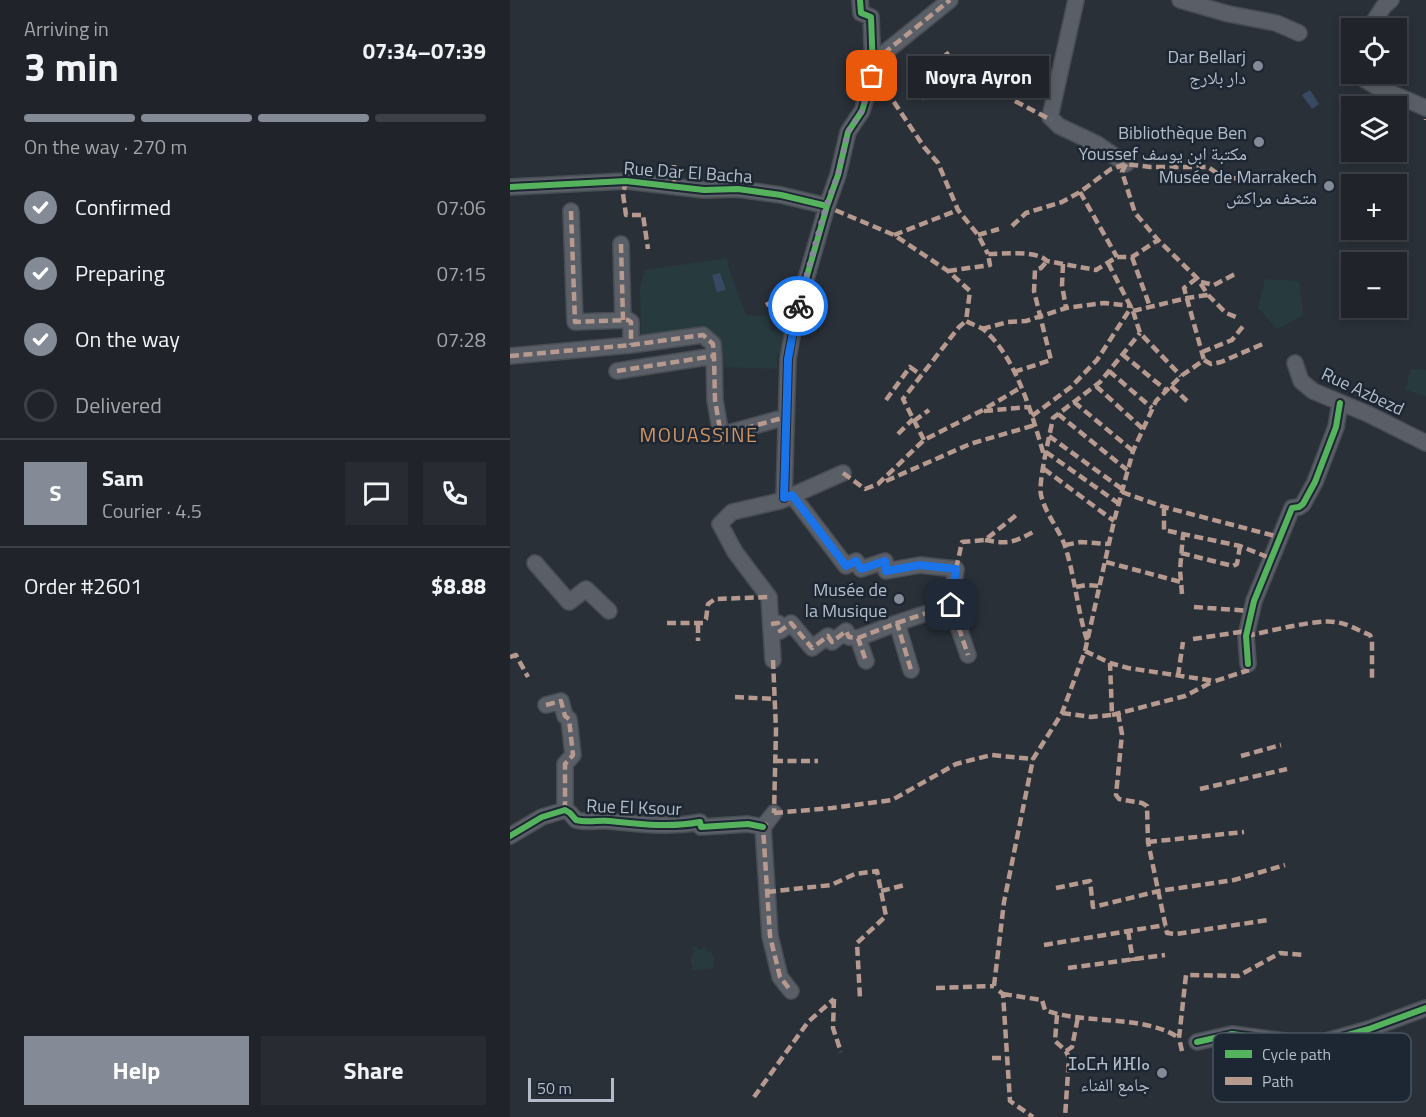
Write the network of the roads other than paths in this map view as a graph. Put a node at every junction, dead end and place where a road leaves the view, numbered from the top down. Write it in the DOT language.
graph roads {
  1 [pos="860,0"];
  2 [pos="950,0"];
  3 [pos="1076,0"];
  4 [pos="1180,0"];
  5 [pos="1391,0"];
  6 [pos="1376,18"];
  7 [pos="1299,33"];
  8 [pos="873,62"];
  9 [pos="1372,84"];
  10 [pos="1426,108"];
  11 [pos="1126,164"];
  12 [pos="510,187"];
  13 [pos="826,206"];
  14 [pos="571,211"];
  15 [pos="621,244"];
  16 [pos="623,320"];
  17 [pos="631,345"];
  18 [pos="510,356"];
  19 [pos="714,356"];
  20 [pos="1295,363"];
  21 [pos="618,371"];
  22 [pos="1340,403"];
  23 [pos="786,417"];
  24 [pos="1426,443"];
  25 [pos="843,473"];
  26 [pos="788,497"];
  27 [pos="535,563"];
  28 [pos="951,605"];
  29 [pos="609,611"];
  30 [pos="897,623"];
  31 [pos="771,624"];
  32 [pos="858,638"];
  33 [pos="968,655"];
  34 [pos="773,660"];
  35 [pos="866,661"];
  36 [pos="1248,664"];
  37 [pos="911,670"];
  38 [pos="546,705"];
  39 [pos="565,810"];
  40 [pos="774,813"];
  41 [pos="763,827"];
  42 [pos="510,836"];
  43 [pos="791,991"];
  44 [pos="1426,1008"];
  45 [pos="1357,1033"];
  46 [pos="1213,1038"];
  47 [pos="1197,1042"];
  1 -- 8 [label="street"];
  2 -- 8 [label="street"];
  3 -- 11 [label="street"];
  4 -- 7 [label="street"];
  5 -- 6 [label="street"];
  8 -- 13 [label="street"];
  9 -- 10 [label="street"];
  12 -- 13 [label="street, Rue Dar El Bacha"];
  13 -- 23 [label="street"];
  14 -- 16 [label="street"];
  15 -- 16 [label="street"];
  16 -- 17 [label="street"];
  17 -- 18 [label="street"];
  17 -- 19 [label="street"];
  19 -- 21 [label="street"];
  19 -- 23 [label="street"];
  20 -- 22 [label="street, Rue Azbezd"];
  22 -- 24 [label="street, Rue Azbezd"];
  22 -- 36 [label="street"];
  23 -- 26 [label="street"];
  25 -- 26 [label="street"];
  26 -- 28 [label="street"];
  26 -- 31 [label="street"];
  27 -- 29 [label="street"];
  28 -- 30 [label="street"];
  28 -- 33 [label="street"];
  30 -- 32 [label="street"];
  30 -- 37 [label="street"];
  31 -- 32 [label="street"];
  31 -- 34 [label="street"];
  32 -- 35 [label="street"];
  38 -- 39 [label="street"];
  39 -- 41 [label="street, Rue El Ksour"];
  39 -- 42 [label="street, Rue El Ksour"];
  40 -- 41 [label="street"];
  41 -- 43 [label="street"];
  44 -- 45 [label="street"];
  46 -- 47 [label="street"];
}
